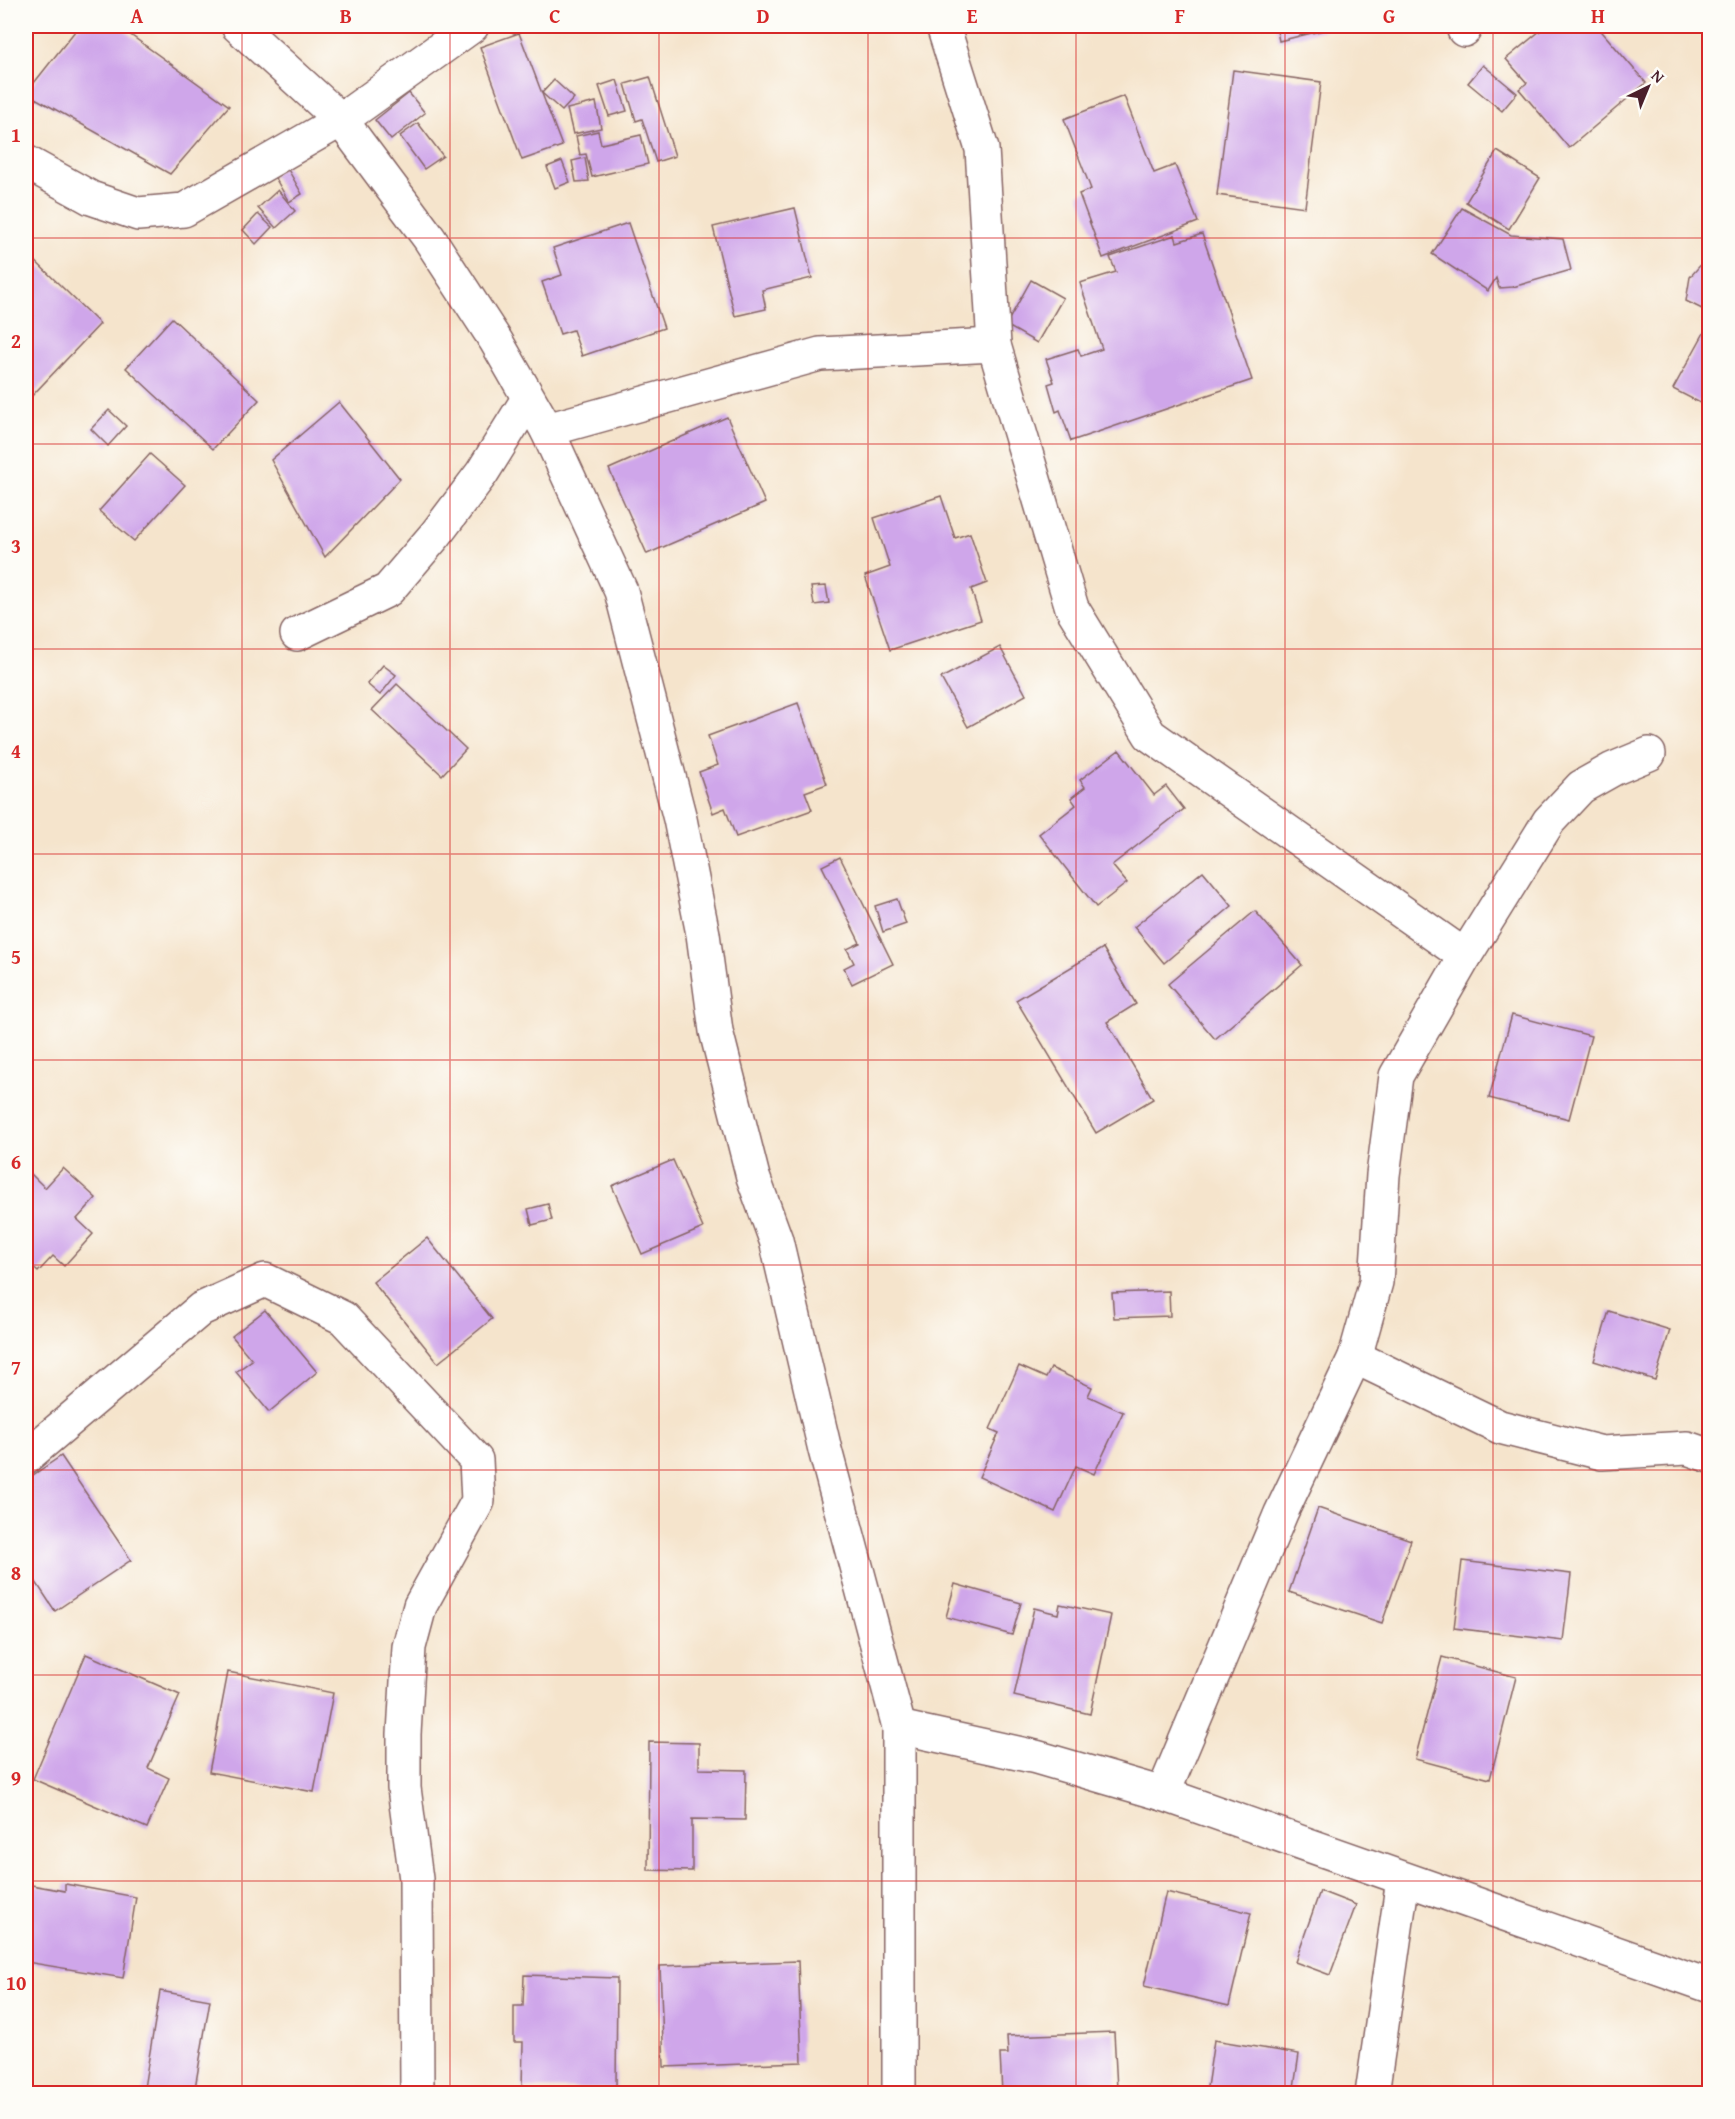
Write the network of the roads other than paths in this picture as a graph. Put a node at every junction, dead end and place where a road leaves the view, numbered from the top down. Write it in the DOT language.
graph roads {
  1 [pos="238,26"];
  2 [pos="472,26"];
  3 [pos="943,26"];
  4 [pos="341,120"];
  5 [pos="26,162"];
  6 [pos="994,345"];
  7 [pos="528,399"];
  8 [pos="547,430"];
  9 [pos="297,634"];
  10 [pos="1649,754"];
  11 [pos="1465,956"];
  12 [pos="1355,1357"];
  13 [pos="26,1456"];
  14 [pos="1710,1456"];
  15 [pos="899,1727"];
  16 [pos="1162,1794"];
  17 [pos="1402,1879"];
  18 [pos="1710,1986"];
  19 [pos="417,2094"];
  20 [pos="899,2094"];
  21 [pos="1372,2094"];
  1 -- 4 [label="street"];
  2 -- 4 [label="street"];
  3 -- 6 [label="street"];
  4 -- 5 [label="street"];
  4 -- 7 [label="street"];
  6 -- 8 [label="street"];
  6 -- 11 [label="street"];
  7 -- 8 [label="street"];
  7 -- 9 [label="street"];
  8 -- 15 [label="street"];
  10 -- 11 [label="street"];
  11 -- 12 [label="street"];
  12 -- 14 [label="street"];
  12 -- 16 [label="street"];
  13 -- 19 [label="street"];
  15 -- 16 [label="street"];
  15 -- 20 [label="street"];
  16 -- 17 [label="street"];
  17 -- 18 [label="street"];
  17 -- 21 [label="street"];
}
